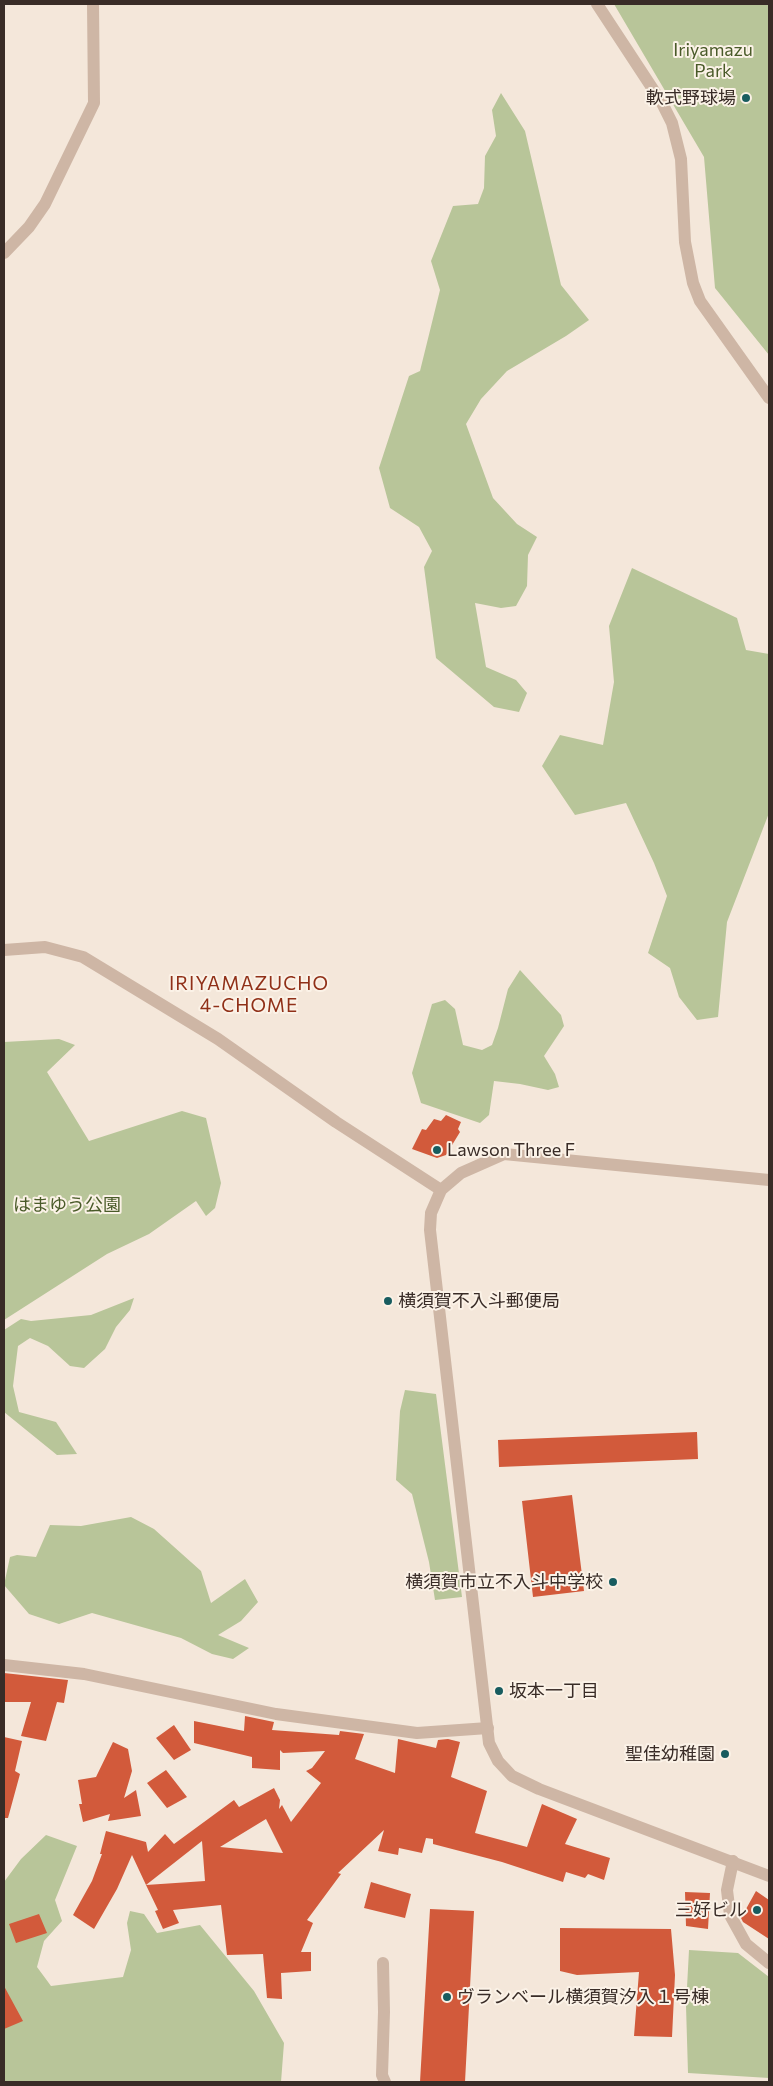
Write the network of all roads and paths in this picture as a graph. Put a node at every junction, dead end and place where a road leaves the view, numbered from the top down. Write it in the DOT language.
graph roads {
  1 [pos="93,4"];
  2 [pos="597,4"];
  3 [pos="4,253"];
  4 [pos="769,398"];
  5 [pos="4,950"];
  6 [pos="769,1180"];
  7 [pos="441,1190"];
  8 [pos="4,1665"];
  9 [pos="488,1728"];
  10 [pos="733,1861"];
  11 [pos="769,1876"];
  12 [pos="383,1963"];
  13 [pos="769,1963"];
  14 [pos="385,2082"];
  1 -- 3 [label="street"];
  2 -- 4 [label="street"];
  5 -- 7 [label="street"];
  6 -- 7 [label="street"];
  7 -- 9 [label="street"];
  8 -- 9 [label="street"];
  9 -- 10 [label="street"];
  10 -- 11 [label="street"];
  10 -- 13 [label="street"];
  12 -- 14 [label="street"];
}
